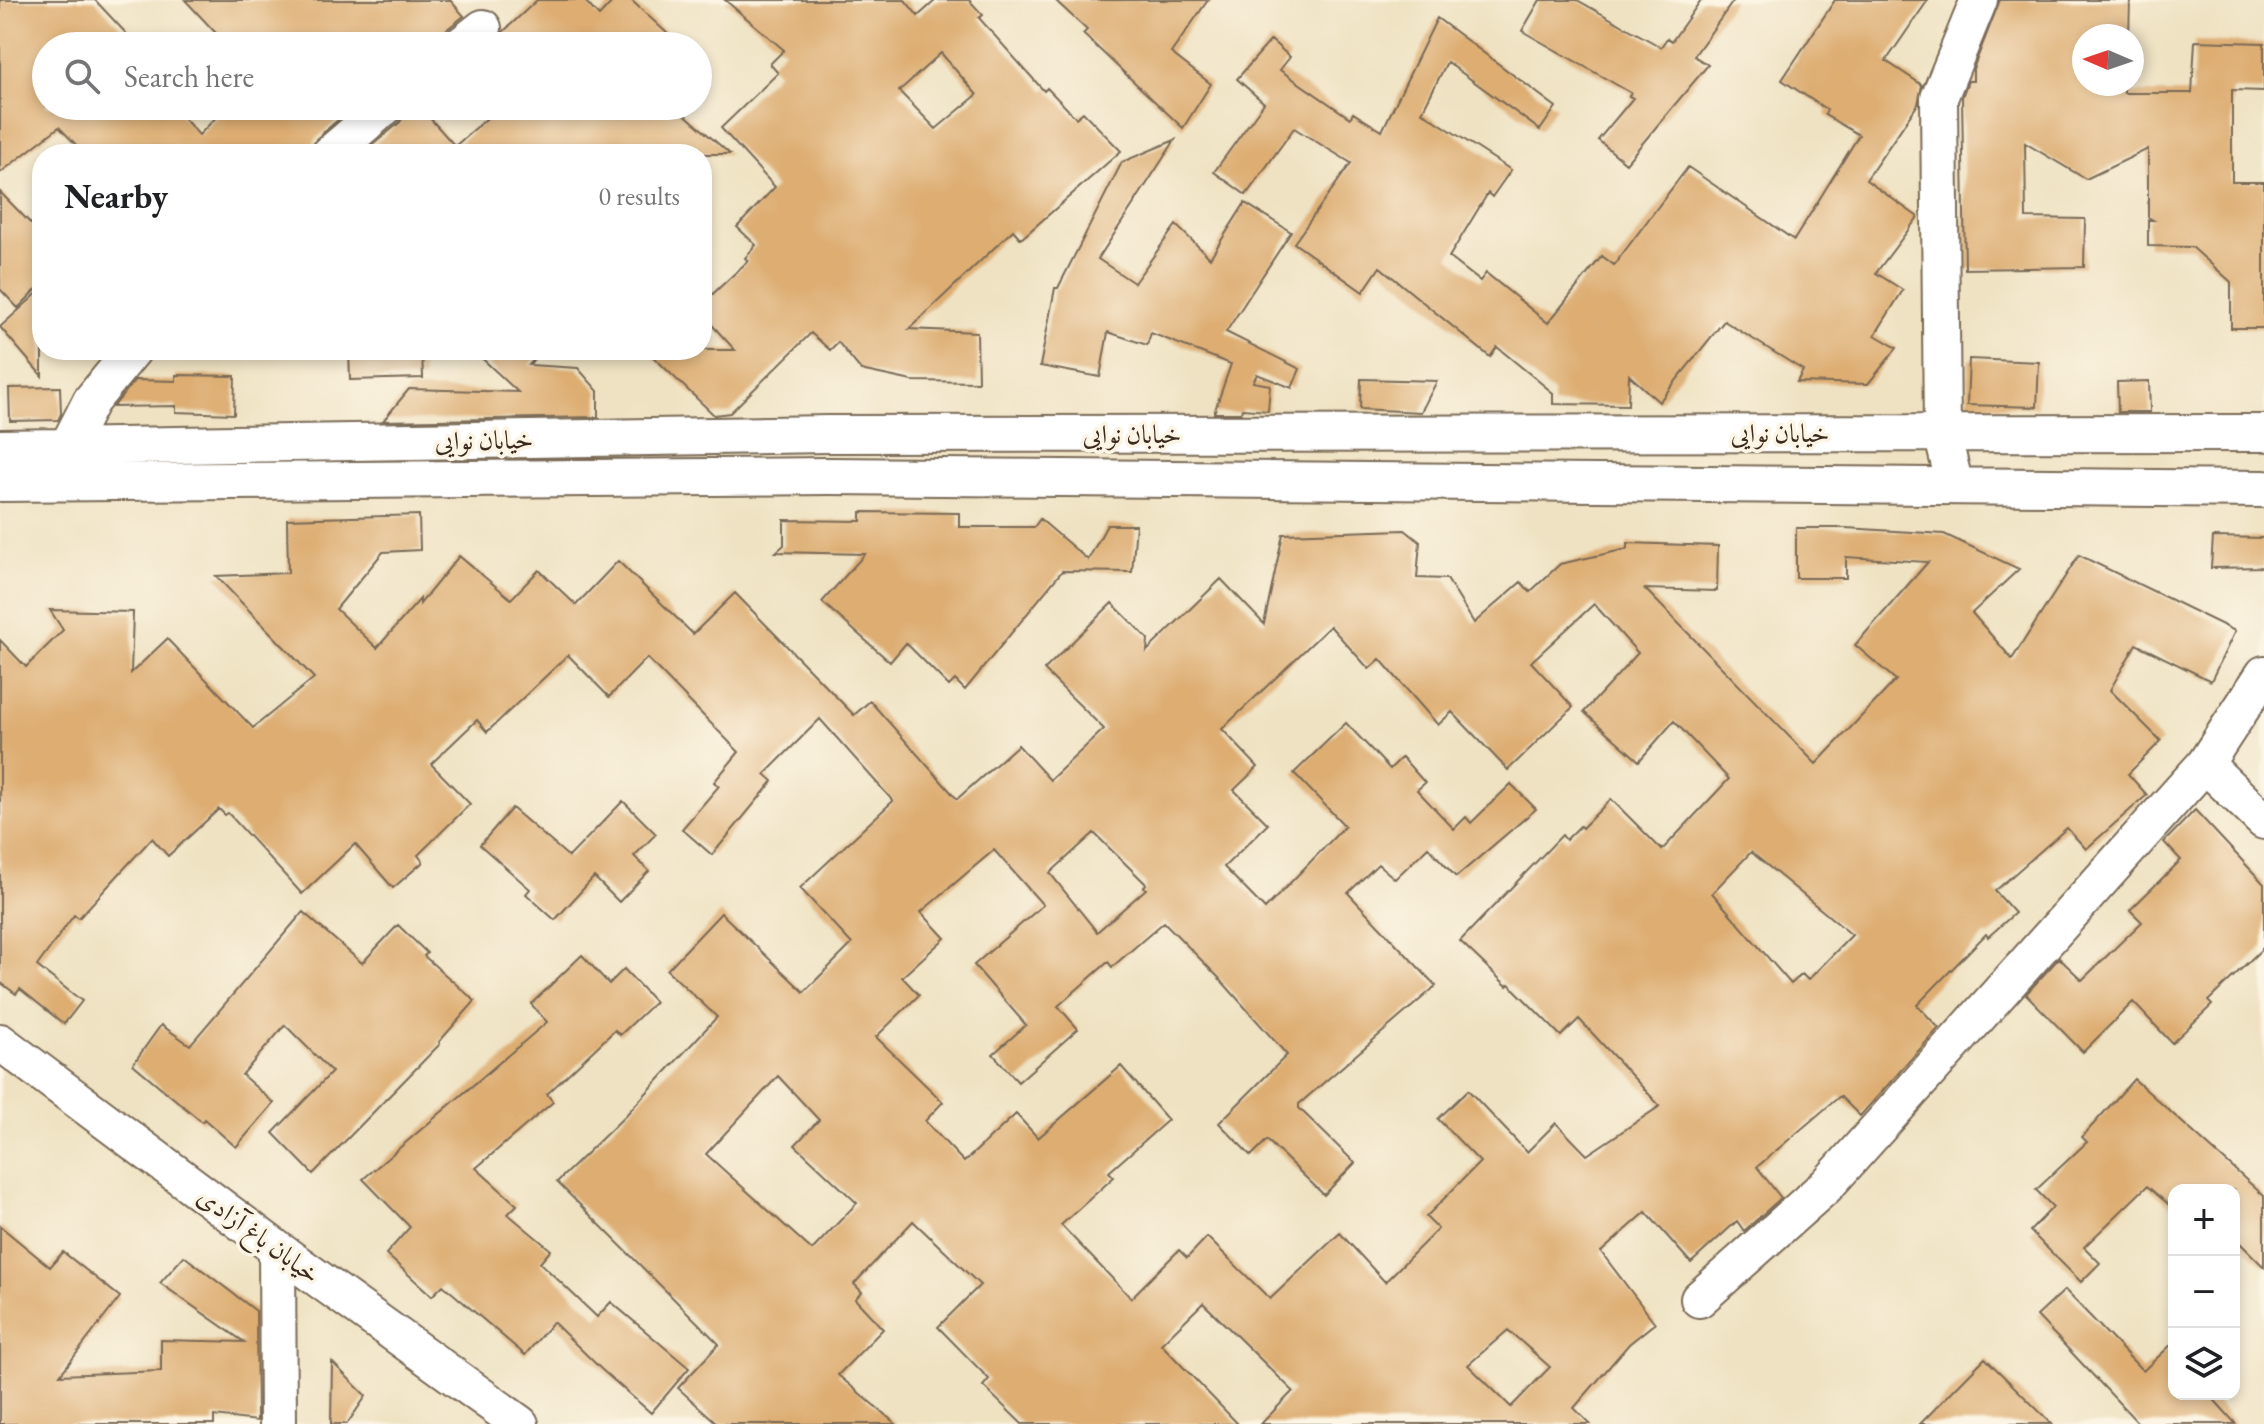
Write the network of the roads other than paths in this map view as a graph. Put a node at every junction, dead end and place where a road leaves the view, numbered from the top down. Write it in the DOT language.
graph roads {
  1 [pos="1979,0"];
  2 [pos="370,120"];
  3 [pos="342,144"];
  4 [pos="124,360"];
  5 [pos="1942,433"];
  6 [pos="2264,433"];
  7 [pos="68,446"];
  8 [pos="0,448"];
  9 [pos="0,483"];
  10 [pos="1955,486"];
  11 [pos="2264,489"];
  12 [pos="2264,674"];
  13 [pos="2205,764"];
  14 [pos="2264,821"];
  15 [pos="0,1042"];
  16 [pos="277,1249"];
  17 [pos="1699,1299"];
  18 [pos="278,1424"];
  19 [pos="520,1424"];
  1 -- 5 [label="street"];
  2 -- 3 [label="street"];
  4 -- 7 [label="street"];
  5 -- 6 [label="street, خیابان نوایی"];
  5 -- 7 [label="street, خیابان نوایی"];
  5 -- 10 [label="street"];
  7 -- 8 [label="street, خیابان نوایی"];
  9 -- 10 [label="street, خیابان نوایی"];
  10 -- 11 [label="street, خیابان نوایی"];
  12 -- 13 [label="street"];
  13 -- 14 [label="street"];
  13 -- 17 [label="street"];
  15 -- 16 [label="street, خیابان باغ آزادی"];
  16 -- 18 [label="street"];
  16 -- 19 [label="street, خیابان باغ آزادی"];
}
